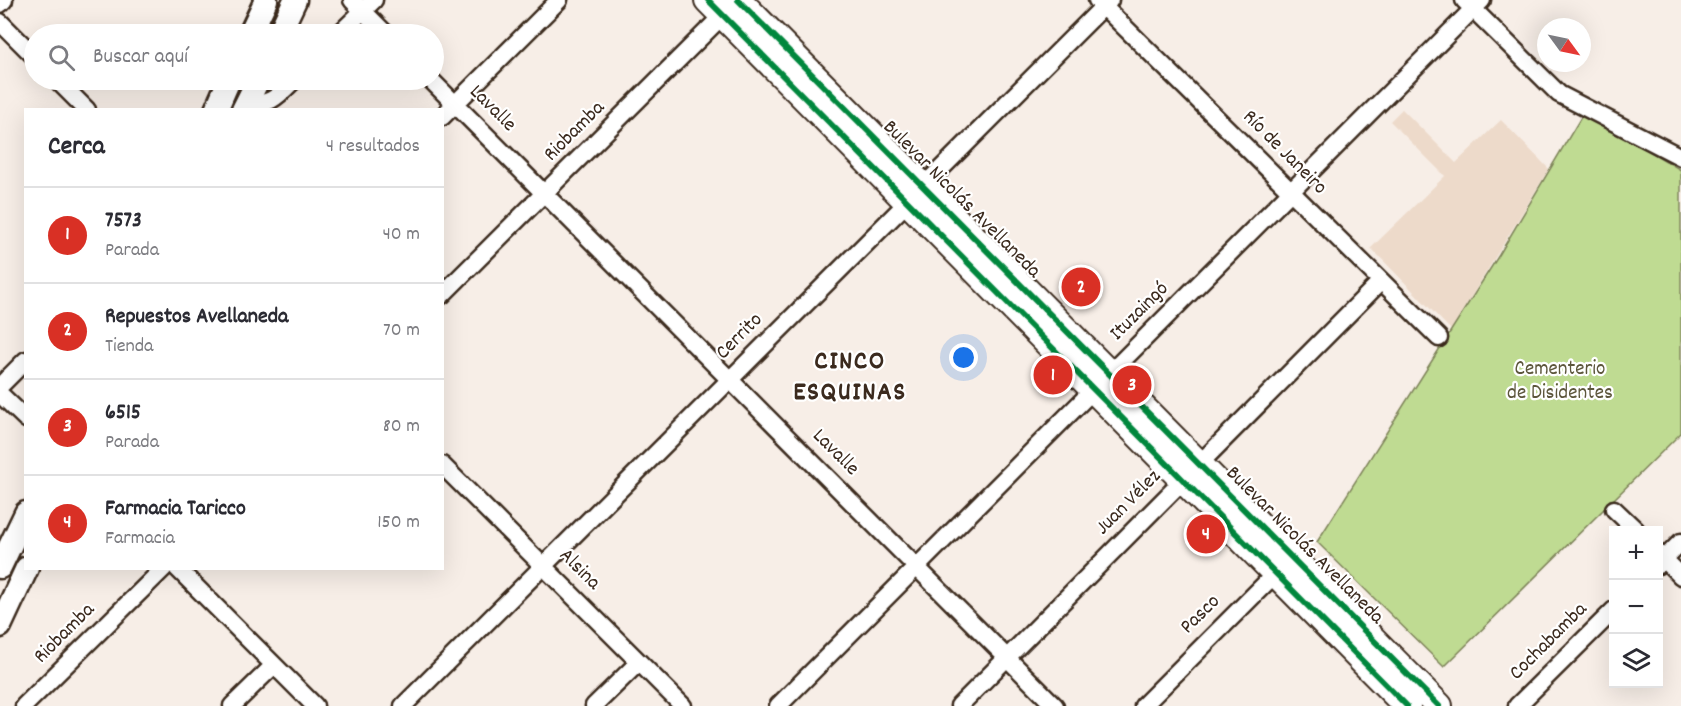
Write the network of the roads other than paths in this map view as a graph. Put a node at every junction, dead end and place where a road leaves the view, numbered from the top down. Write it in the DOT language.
graph roads {
  1 [pos="4,0"];
  2 [pos="266,0"];
  3 [pos="295,0"];
  4 [pos="559,0"];
  5 [pos="1103,2"];
  6 [pos="1473,3"];
  7 [pos="0,4"];
  8 [pos="363,4"];
  9 [pos="727,4"];
  10 [pos="0,22"];
  11 [pos="255,24"];
  12 [pos="284,24"];
  13 [pos="347,24"];
  14 [pos="378,24"];
  15 [pos="24,46"];
  16 [pos="67,90"];
  17 [pos="225,90"];
  18 [pos="253,90"];
  19 [pos="284,90"];
  20 [pos="441,90"];
  21 [pos="455,104"];
  22 [pos="245,106"];
  23 [pos="85,108"];
  24 [pos="217,108"];
  25 [pos="444,115"];
  26 [pos="1681,157"];
  27 [pos="1291,192"];
  28 [pos="916,193"];
  29 [pos="546,194"];
  30 [pos="1381,281"];
  31 [pos="444,293"];
  32 [pos="1439,338"];
  33 [pos="24,362"];
  34 [pos="730,379"];
  35 [pos="1102,381"];
  36 [pos="0,386"];
  37 [pos="0,393"];
  38 [pos="24,416"];
  39 [pos="444,467"];
  40 [pos="1191,472"];
  41 [pos="1614,508"];
  42 [pos="24,517"];
  43 [pos="1631,526"];
  44 [pos="1681,542"];
  45 [pos="1663,557"];
  46 [pos="1663,561"];
  47 [pos="1283,565"];
  48 [pos="543,566"];
  49 [pos="0,567"];
  50 [pos="917,567"];
  51 [pos="26,570"];
  52 [pos="162,570"];
  53 [pos="179,570"];
  54 [pos="1681,576"];
  55 [pos="1609,615"];
  56 [pos="0,626"];
  57 [pos="1007,658"];
  58 [pos="639,662"];
  59 [pos="274,665"];
  60 [pos="24,706"];
  61 [pos="232,706"];
  62 [pos="315,706"];
  63 [pos="403,706"];
  64 [pos="594,706"];
  65 [pos="683,706"];
  66 [pos="778,706"];
  67 [pos="959,706"];
  68 [pos="1055,706"];
  69 [pos="1143,706"];
  70 [pos="1407,706"];
  71 [pos="1439,706"];
  72 [pos="1517,706"];
  1 -- 7 [label="street"];
  2 -- 11 [label="main road"];
  3 -- 12 [label="main road"];
  4 -- 21 [label="street"];
  5 -- 27 [label="street, Río de Janeiro"];
  5 -- 28 [label="street, Cerrito"];
  6 -- 26 [label="street"];
  6 -- 27 [label="street, Ituzaingó"];
  8 -- 13 [label="street"];
  8 -- 14 [label="street"];
  9 -- 28 [label="main road, Bulevar Nicolás Avellaneda"];
  9 -- 29 [label="street, Riobamba"];
  10 -- 15 [label="street"];
  16 -- 23 [label="street"];
  17 -- 24 [label="main road"];
  18 -- 22 [label="main road"];
  19 -- 22 [label="street"];
  20 -- 21 [label="street, Lavalle"];
  21 -- 25 [label="street"];
  21 -- 29 [label="street, Lavalle"];
  27 -- 30 [label="street, Río de Janeiro"];
  27 -- 35 [label="street, Ituzaingó"];
  28 -- 34 [label="street, Cerrito"];
  28 -- 35 [label="main road, Bulevar Nicolás Avellaneda"];
  29 -- 31 [label="street, Riobamba"];
  29 -- 34 [label="street, Lavalle"];
  30 -- 32 [label="street, Río de Janeiro"];
  30 -- 40 [label="street, Juan Vélez"];
  33 -- 36 [label="street"];
  34 -- 48 [label="street, Cerrito"];
  34 -- 50 [label="street, Lavalle"];
  35 -- 40 [label="main road, Bulevar Nicolás Avellaneda"];
  35 -- 50 [label="street, Ituzaingó"];
  37 -- 38 [label="street"];
  39 -- 48 [label="street, Alsina"];
  40 -- 47 [label="main road, Bulevar Nicolás Avellaneda"];
  40 -- 57 [label="street, Juan Vélez"];
  41 -- 43 [label="street"];
  42 -- 49 [label="main road"];
  44 -- 45 [label="street"];
  46 -- 54 [label="street"];
  47 -- 69 [label="street, Pasco"];
  47 -- 70 [label="main road, Bulevar Nicolás Avellaneda"];
  47 -- 71 [label="main road, Bulevar Nicolás Avellaneda"];
  48 -- 58 [label="street, Alsina"];
  48 -- 63 [label="street, Cerrito"];
  50 -- 57 [label="street, Lavalle"];
  50 -- 66 [label="street, Ituzaingó"];
  51 -- 56 [label="main road"];
  52 -- 60 [label="street, Riobamba"];
  53 -- 59 [label="street"];
  55 -- 72 [label="street, Cochabamba"];
  57 -- 67 [label="street, Juan Vélez"];
  57 -- 68 [label="street, Lavalle"];
  58 -- 64 [label="street"];
  58 -- 65 [label="street, Alsina"];
  59 -- 61 [label="street"];
  59 -- 62 [label="street"];
}
